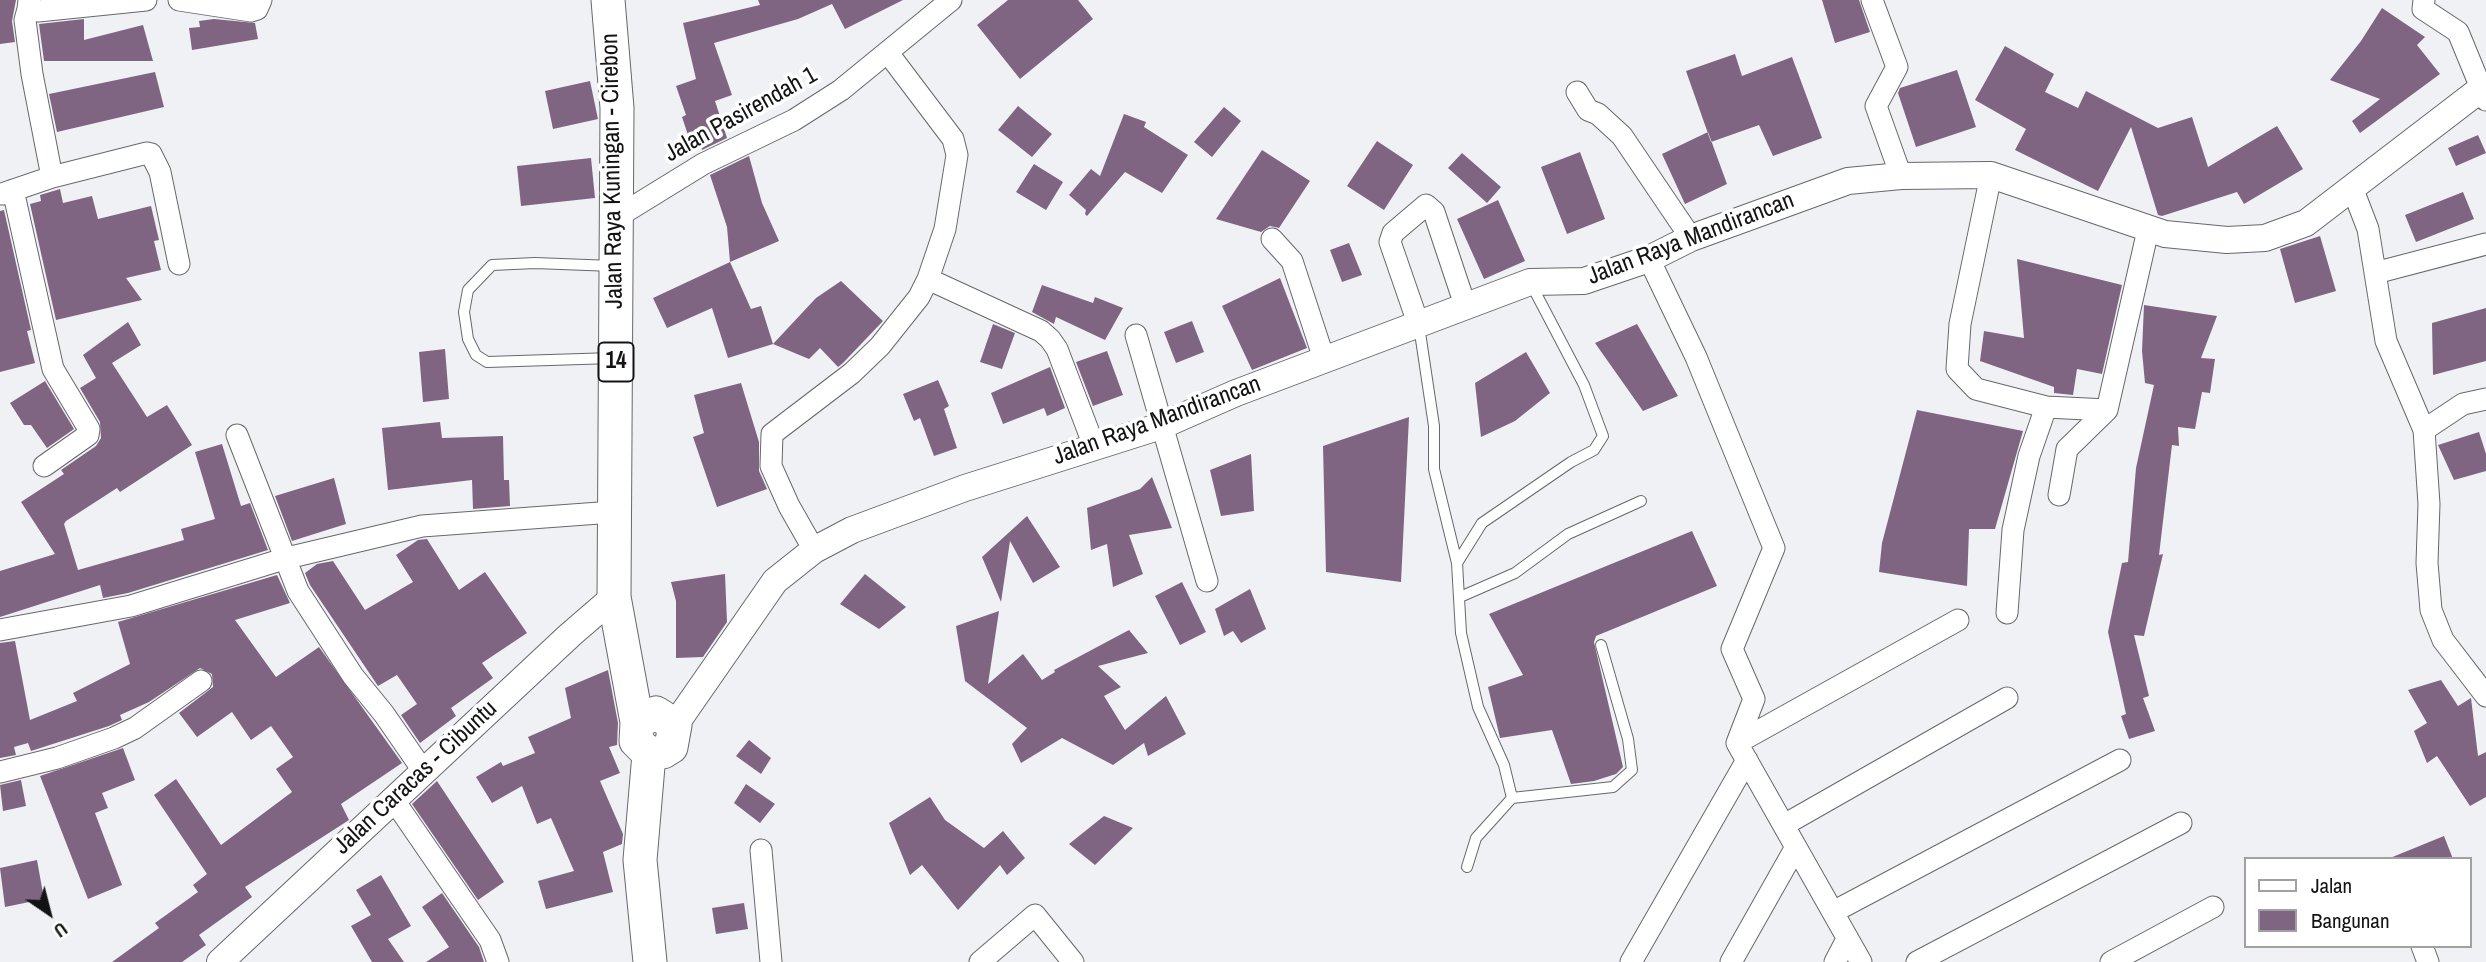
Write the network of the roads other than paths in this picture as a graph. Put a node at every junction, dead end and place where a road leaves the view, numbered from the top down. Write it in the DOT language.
graph roads {
  1 [pos="146,0"];
  2 [pos="179,0"];
  3 [pos="261,0"];
  4 [pos="609,0"];
  5 [pos="951,0"];
  6 [pos="1872,0"];
  7 [pos="2424,0"];
  8 [pos="28,5"];
  9 [pos="888,53"];
  10 [pos="2485,91"];
  11 [pos="1577,92"];
  12 [pos="1991,175"];
  13 [pos="1901,176"];
  14 [pos="52,177"];
  15 [pos="2353,190"];
  16 [pos="7,192"];
  17 [pos="617,218"];
  18 [pos="2148,230"];
  19 [pos="1691,238"];
  20 [pos="1272,239"];
  21 [pos="2486,244"];
  22 [pos="1649,259"];
  23 [pos="178,264"];
  24 [pos="614,266"];
  25 [pos="2375,273"];
  26 [pos="928,279"];
  27 [pos="1530,282"];
  28 [pos="1465,305"];
  29 [pos="1418,323"];
  30 [pos="1136,335"];
  31 [pos="616,358"];
  32 [pos="1324,359"];
  33 [pos="2486,399"];
  34 [pos="2046,407"];
  35 [pos="2107,410"];
  36 [pos="1161,426"];
  37 [pos="2424,430"];
  38 [pos="237,435"];
  39 [pos="1094,446"];
  40 [pos="44,466"];
  41 [pos="2059,495"];
  42 [pos="1641,501"];
  43 [pos="613,512"];
  44 [pos="814,551"];
  45 [pos="287,558"];
  46 [pos="1457,563"];
  47 [pos="1207,581"];
  48 [pos="614,597"];
  49 [pos="1460,597"];
  50 [pos="2007,613"];
  51 [pos="1958,620"];
  52 [pos="0,630"];
  53 [pos="1601,645"];
  54 [pos="201,681"];
  55 [pos="2486,696"];
  56 [pos="2007,698"];
  57 [pos="637,722"];
  58 [pos="675,725"];
  59 [pos="1742,751"];
  60 [pos="649,754"];
  61 [pos="2120,760"];
  62 [pos="0,772"];
  63 [pos="424,772"];
  64 [pos="1512,798"];
  65 [pos="393,799"];
  66 [pos="2181,823"];
  67 [pos="1784,825"];
  68 [pos="1796,847"];
  69 [pos="761,850"];
  70 [pos="1467,867"];
  71 [pos="2213,907"];
  72 [pos="1833,912"];
  73 [pos="1847,939"];
  74 [pos="220,962"];
  75 [pos="498,962"];
  76 [pos="650,962"];
  77 [pos="771,962"];
  78 [pos="980,962"];
  79 [pos="1073,962"];
  80 [pos="1631,962"];
  81 [pos="1731,962"];
  82 [pos="1835,962"];
  83 [pos="1861,962"];
  84 [pos="1917,962"];
  85 [pos="2111,962"];
  1 -- 8 [label="street"];
  2 -- 3 [label="street"];
  4 -- 17 [label="highway, Jalan Raya Kuningan - Cirebon / 14"];
  5 -- 9 [label="street, Jalan Pasirendah 1"];
  6 -- 13 [label="street"];
  7 -- 10 [label="street"];
  8 -- 14 [label="street"];
  9 -- 17 [label="street, Jalan Pasirendah 1"];
  9 -- 26 [label="street"];
  10 -- 15 [label="street, Jalan Raya Mandirancan"];
  11 -- 19 [label="street"];
  12 -- 13 [label="street, Jalan Raya Mandirancan"];
  12 -- 18 [label="street, Jalan Raya Mandirancan"];
  12 -- 34 [label="street"];
  13 -- 19 [label="street, Jalan Raya Mandirancan"];
  14 -- 16 [label="street"];
  14 -- 23 [label="street"];
  15 -- 18 [label="street, Jalan Raya Mandirancan"];
  15 -- 25 [label="street"];
  16 -- 40 [label="street"];
  17 -- 24 [label="highway, Jalan Raya Kuningan - Cirebon / 14"];
  18 -- 35 [label="street"];
  19 -- 22 [label="street, Jalan Raya Mandirancan"];
  20 -- 32 [label="street"];
  21 -- 25 [label="street"];
  22 -- 27 [label="street, Jalan Raya Mandirancan"];
  22 -- 59 [label="street"];
  24 -- 31 [label="highway, Jalan Raya Kuningan - Cirebon / 14"];
  24 -- 31 [label="lane"];
  25 -- 37 [label="street"];
  26 -- 39 [label="street"];
  26 -- 44 [label="street"];
  27 -- 28 [label="street, Jalan Raya Mandirancan"];
  27 -- 46 [label="lane"];
  28 -- 29 [label="street, Jalan Raya Mandirancan"];
  28 -- 29 [label="street"];
  29 -- 32 [label="street, Jalan Raya Mandirancan"];
  29 -- 46 [label="lane"];
  30 -- 36 [label="street"];
  31 -- 43 [label="highway, Jalan Raya Kuningan - Cirebon / 14"];
  32 -- 36 [label="street, Jalan Raya Mandirancan"];
  33 -- 37 [label="street"];
  34 -- 35 [label="street"];
  34 -- 50 [label="street"];
  35 -- 41 [label="street"];
  36 -- 39 [label="street, Jalan Raya Mandirancan"];
  36 -- 47 [label="street"];
  37 -- 55 [label="street"];
  38 -- 45 [label="street"];
  39 -- 44 [label="street, Jalan Raya Mandirancan"];
  42 -- 49 [label="lane"];
  43 -- 45 [label="street"];
  43 -- 48 [label="highway, Jalan Raya Kuningan - Cirebon / 14"];
  44 -- 58 [label="street, Jalan Raya Mandirancan"];
  45 -- 52 [label="street"];
  45 -- 63 [label="street"];
  46 -- 49 [label="lane"];
  48 -- 57 [label="highway, Jalan Raya Kuningan - Cirebon / 14"];
  48 -- 63 [label="street, Jalan Caracas - Cibuntu"];
  49 -- 64 [label="lane"];
  51 -- 59 [label="street"];
  53 -- 64 [label="lane"];
  54 -- 62 [label="street"];
  56 -- 67 [label="street"];
  57 -- 58 [label="highway"];
  57 -- 60 [label="highway, Jalan Raya Kuningan - Cirebon / 14"];
  58 -- 60 [label="highway, Jalan Raya Mandirancan"];
  59 -- 67 [label="street"];
  59 -- 80 [label="street"];
  60 -- 76 [label="highway, Jalan Raya Kuningan - Cirebon / 14"];
  61 -- 72 [label="street"];
  63 -- 65 [label="street, Jalan Caracas - Cibuntu"];
  64 -- 70 [label="lane"];
  65 -- 74 [label="street, Jalan Caracas - Cibuntu"];
  65 -- 75 [label="street"];
  66 -- 84 [label="street"];
  67 -- 68 [label="street"];
  68 -- 72 [label="street"];
  68 -- 81 [label="street"];
  69 -- 77 [label="street"];
  71 -- 85 [label="street"];
  72 -- 73 [label="street"];
  73 -- 82 [label="street"];
  73 -- 83 [label="street"];
  78 -- 79 [label="street"];
}
